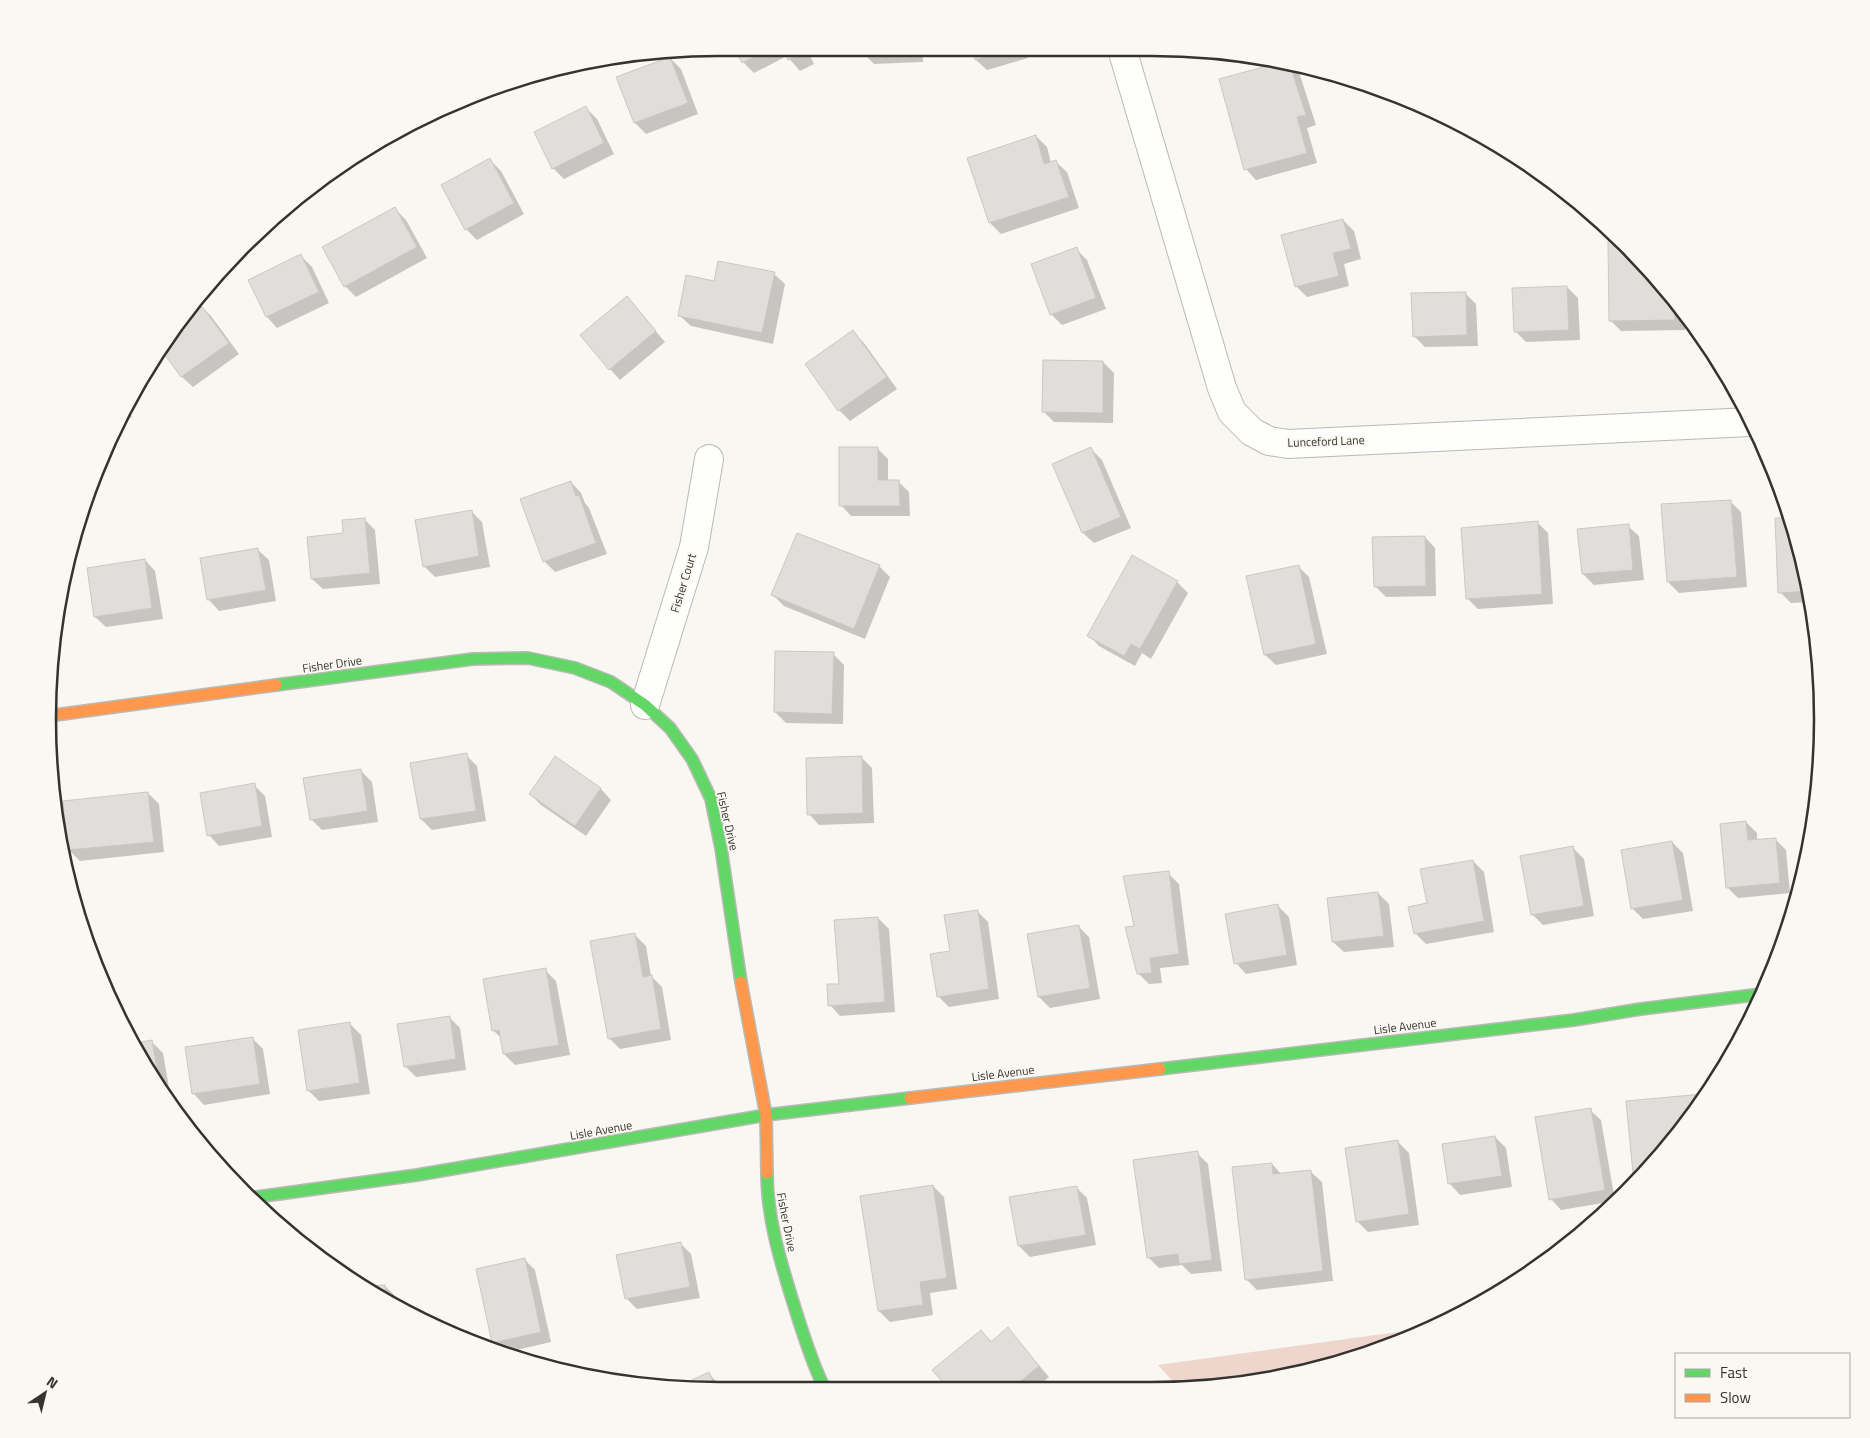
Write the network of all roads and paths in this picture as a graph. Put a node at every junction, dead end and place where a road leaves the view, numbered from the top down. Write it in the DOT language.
graph roads {
  1 [pos="1124,56"];
  2 [pos="1743,422"];
  3 [pos="709,459"];
  4 [pos="645,704"];
  5 [pos="56,715"];
  6 [pos="1753,995"];
  7 [pos="766,1115"];
  8 [pos="260,1197"];
  9 [pos="822,1382"];
  1 -- 2 [label="street, Lunceford Lane"];
  3 -- 4 [label="street, Fisher Court"];
  4 -- 5 [label="street, Fisher Drive"];
  4 -- 7 [label="street, Fisher Drive"];
  6 -- 7 [label="street, Lisle Avenue"];
  7 -- 8 [label="street, Lisle Avenue"];
  7 -- 9 [label="street, Fisher Drive"];
}
